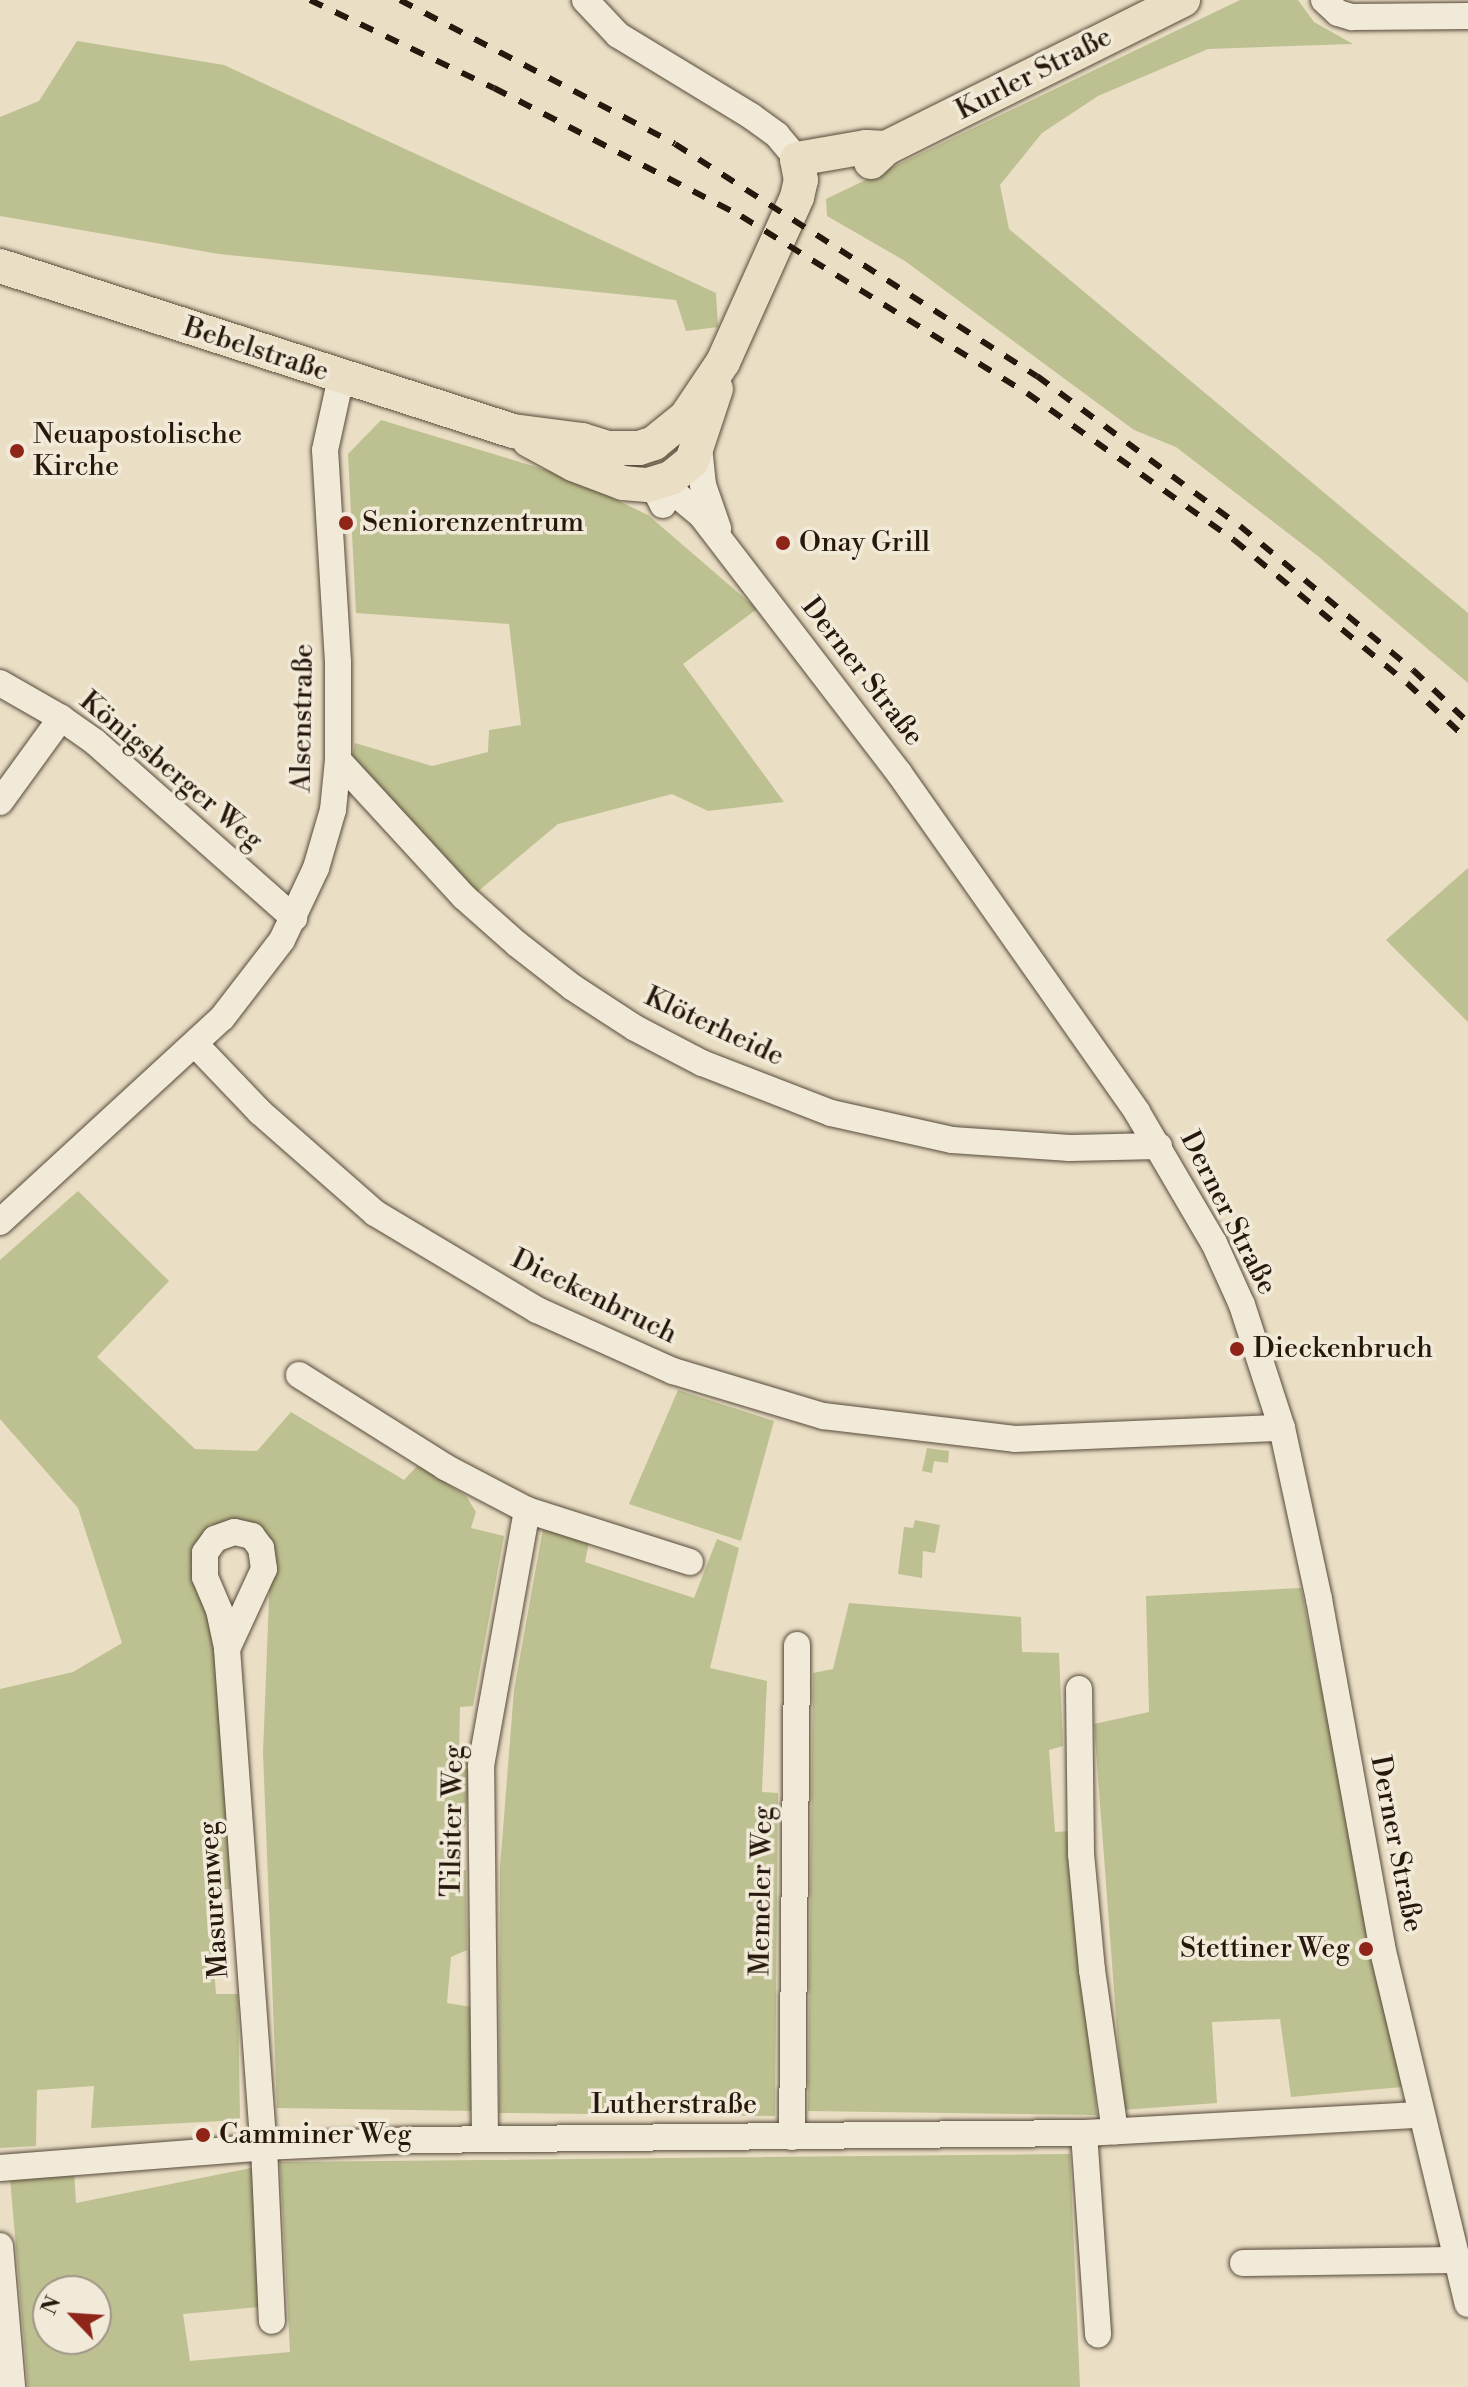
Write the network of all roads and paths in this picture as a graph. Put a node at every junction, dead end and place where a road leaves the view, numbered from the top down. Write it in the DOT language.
graph roads {
  1 [pos="585,0"];
  2 [pos="1183,0"];
  3 [pos="1324,0"];
  4 [pos="1468,16"];
  5 [pos="799,169"];
  6 [pos="0,266"];
  7 [pos="341,377"];
  8 [pos="513,431"];
  9 [pos="693,432"];
  10 [pos="608,448"];
  11 [pos="653,491"];
  12 [pos="726,550"];
  13 [pos="0,683"];
  14 [pos="61,718"];
  15 [pos="338,760"];
  16 [pos="0,802"];
  17 [pos="294,918"];
  18 [pos="195,1044"];
  19 [pos="1159,1146"];
  20 [pos="0,1222"];
  21 [pos="299,1375"];
  22 [pos="1282,1428"];
  23 [pos="527,1510"];
  24 [pos="690,1562"];
  25 [pos="797,1645"];
  26 [pos="227,1649"];
  27 [pos="1079,1689"];
  28 [pos="1420,2115"];
  29 [pos="1115,2131"];
  30 [pos="1084,2133"];
  31 [pos="792,2137"];
  32 [pos="485,2138"];
  33 [pos="264,2147"];
  34 [pos="0,2168"];
  35 [pos="0,2246"];
  36 [pos="1457,2260"];
  37 [pos="1243,2263"];
  38 [pos="1468,2304"];
  39 [pos="272,2321"];
  40 [pos="1098,2335"];
  41 [pos="12,2387"];
  1 -- 5 [label="street"];
  2 -- 5 [label="main road, Kurler Straße"];
  3 -- 4 [label="street"];
  5 -- 9 [label="main road"];
  6 -- 7 [label="main road, Bebelstraße"];
  7 -- 8 [label="main road, Bebelstraße"];
  7 -- 15 [label="street, Alsenstraße"];
  8 -- 10 [label="main road, Bebelstraße"];
  8 -- 11 [label="main road, Bebelstraße"];
  9 -- 10 [label="main road"];
  9 -- 11 [label="main road"];
  9 -- 12 [label="street, Derner Straße"];
  10 -- 11 [label="main road"];
  11 -- 12 [label="street, Derner Straße"];
  12 -- 19 [label="street, Derner Straße"];
  13 -- 14 [label="street, Königsberger Weg"];
  14 -- 16 [label="street"];
  14 -- 17 [label="street, Königsberger Weg"];
  15 -- 17 [label="street, Alsenstraße"];
  15 -- 19 [label="street, Klöterheide"];
  17 -- 18 [label="street, Alsenstraße"];
  18 -- 20 [label="street, Alsenstraße"];
  18 -- 22 [label="street, Dieckenbruch"];
  19 -- 22 [label="street, Derner Straße"];
  21 -- 23 [label="street"];
  22 -- 28 [label="street, Derner Straße"];
  23 -- 24 [label="street"];
  23 -- 32 [label="street, Tilsiter Weg"];
  25 -- 31 [label="street, Memeler Weg"];
  26 -- 33 [label="street, Masurenweg"];
  27 -- 29 [label="street"];
  28 -- 29 [label="street, Lutherstraße"];
  28 -- 36 [label="street, Derner Straße"];
  29 -- 30 [label="street, Lutherstraße"];
  30 -- 31 [label="street, Lutherstraße"];
  30 -- 40 [label="street"];
  31 -- 32 [label="street, Lutherstraße"];
  32 -- 33 [label="street, Lutherstraße"];
  33 -- 34 [label="street, Lutherstraße"];
  33 -- 39 [label="street"];
  35 -- 41 [label="street"];
  36 -- 37 [label="street"];
  36 -- 38 [label="street, Derner Straße"];
}
